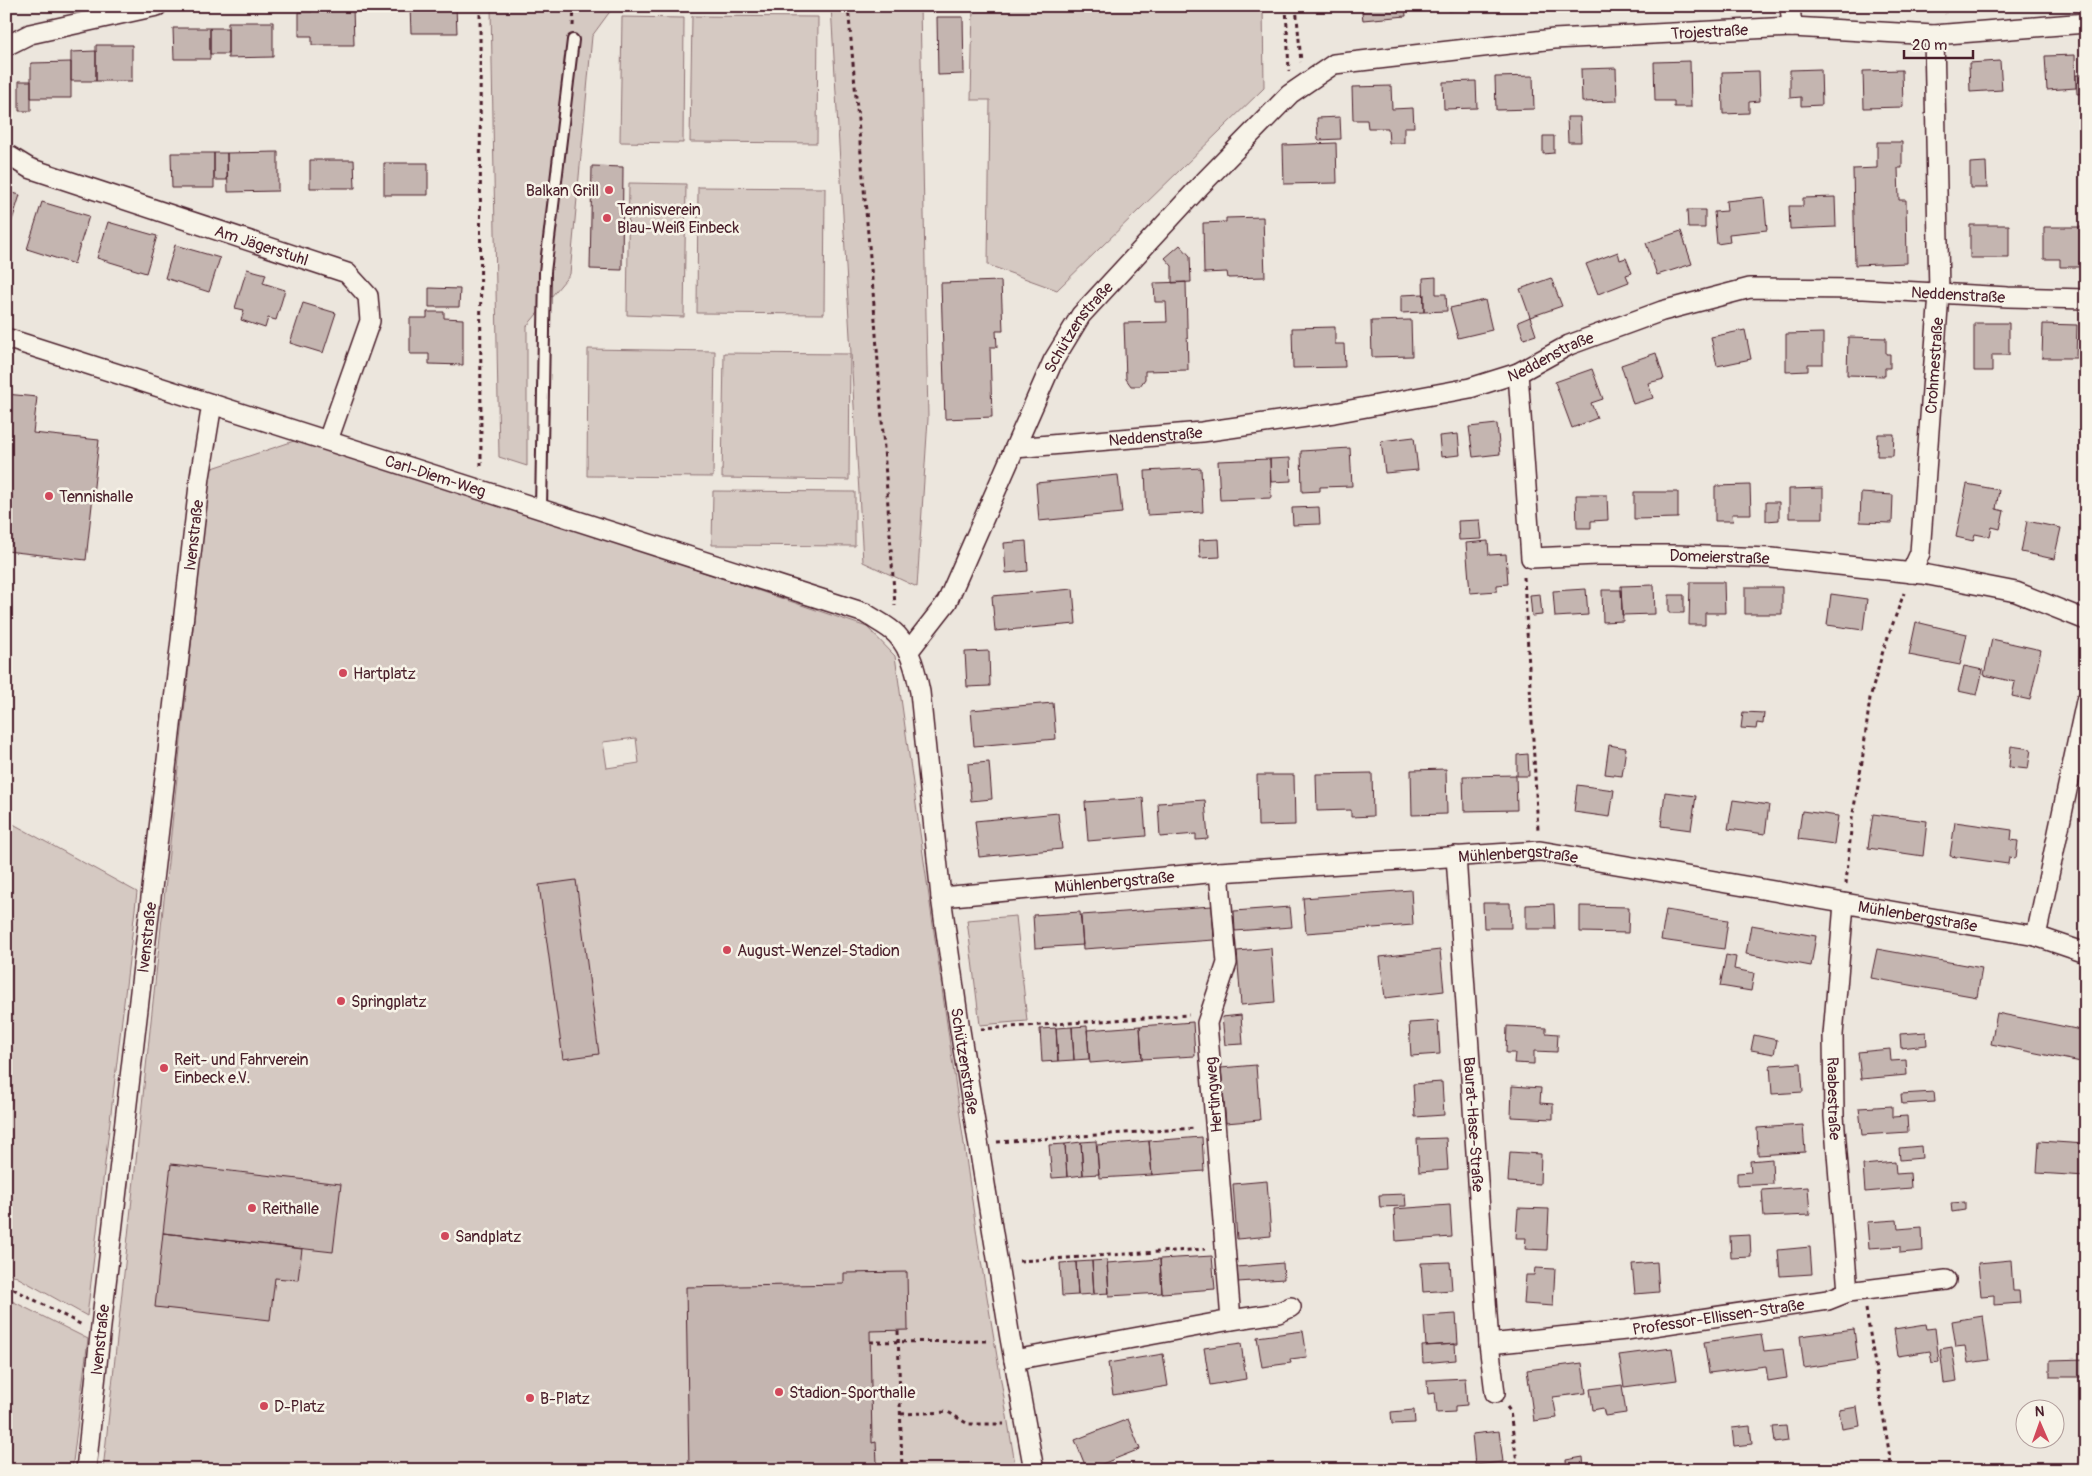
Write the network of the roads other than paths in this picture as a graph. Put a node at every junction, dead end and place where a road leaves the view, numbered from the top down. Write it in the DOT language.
graph roads {
  1 [pos="157,6"];
  2 [pos="1790,6"];
  3 [pos="2086,23"];
  4 [pos="1792,26"];
  5 [pos="1934,35"];
  6 [pos="573,40"];
  7 [pos="6,46"];
  8 [pos="1334,64"];
  9 [pos="6,154"];
  10 [pos="1939,294"];
  11 [pos="2086,299"];
  12 [pos="6,338"];
  13 [pos="1518,373"];
  14 [pos="212,404"];
  15 [pos="328,440"];
  16 [pos="1015,448"];
  17 [pos="541,509"];
  18 [pos="1911,573"];
  19 [pos="865,613"];
  20 [pos="2086,620"];
  21 [pos="908,652"];
  22 [pos="2086,701"];
  23 [pos="1456,856"];
  24 [pos="1219,872"];
  25 [pos="941,897"];
  26 [pos="1844,904"];
  27 [pos="2036,936"];
  28 [pos="2086,953"];
  29 [pos="1946,1280"];
  30 [pos="1848,1292"];
  31 [pos="1291,1307"];
  32 [pos="1231,1320"];
  33 [pos="1489,1344"];
  34 [pos="1014,1360"];
  35 [pos="1495,1393"];
  36 [pos="86,1470"];
  37 [pos="1034,1470"];
  1 -- 7 [label="street"];
  2 -- 4 [label="street"];
  3 -- 5 [label="street, Trojestraße"];
  4 -- 5 [label="street, Trojestraße"];
  4 -- 8 [label="street, Trojestraße"];
  5 -- 10 [label="street, Crohmestraße"];
  6 -- 17 [label="lane"];
  8 -- 16 [label="street, Schützenstraße"];
  9 -- 15 [label="street, Am Jägerstuhl"];
  10 -- 11 [label="street, Neddenstraße"];
  10 -- 13 [label="street, Neddenstraße"];
  10 -- 18 [label="street, Crohmestraße"];
  12 -- 14 [label="street, Carl-Diem-Weg"];
  13 -- 16 [label="street, Neddenstraße"];
  13 -- 18 [label="street, Domeierstraße"];
  14 -- 15 [label="street, Carl-Diem-Weg"];
  14 -- 36 [label="street, Ivenstraße"];
  15 -- 17 [label="street, Carl-Diem-Weg"];
  16 -- 21 [label="street, Schützenstraße"];
  17 -- 19 [label="street, Carl-Diem-Weg"];
  18 -- 20 [label="street, Domeierstraße"];
  19 -- 21 [label="street, Schützenstraße"];
  21 -- 25 [label="street, Schützenstraße"];
  22 -- 27 [label="street"];
  23 -- 24 [label="street, Mühlenbergstraße"];
  23 -- 26 [label="street, Mühlenbergstraße"];
  23 -- 33 [label="street, Baurat-Hase-Straße"];
  24 -- 25 [label="street, Mühlenbergstraße"];
  24 -- 32 [label="street, Hertingweg"];
  25 -- 34 [label="street, Schützenstraße"];
  26 -- 27 [label="street, Mühlenbergstraße"];
  26 -- 30 [label="street, Raabestraße"];
  27 -- 28 [label="street, Mühlenbergstraße"];
  29 -- 30 [label="street, Professor-Ellissen-Straße"];
  30 -- 33 [label="street, Professor-Ellissen-Straße"];
  31 -- 32 [label="street"];
  32 -- 34 [label="street"];
  33 -- 35 [label="street, Baurat-Hase-Straße"];
  34 -- 37 [label="street, Schützenstraße"];
}
